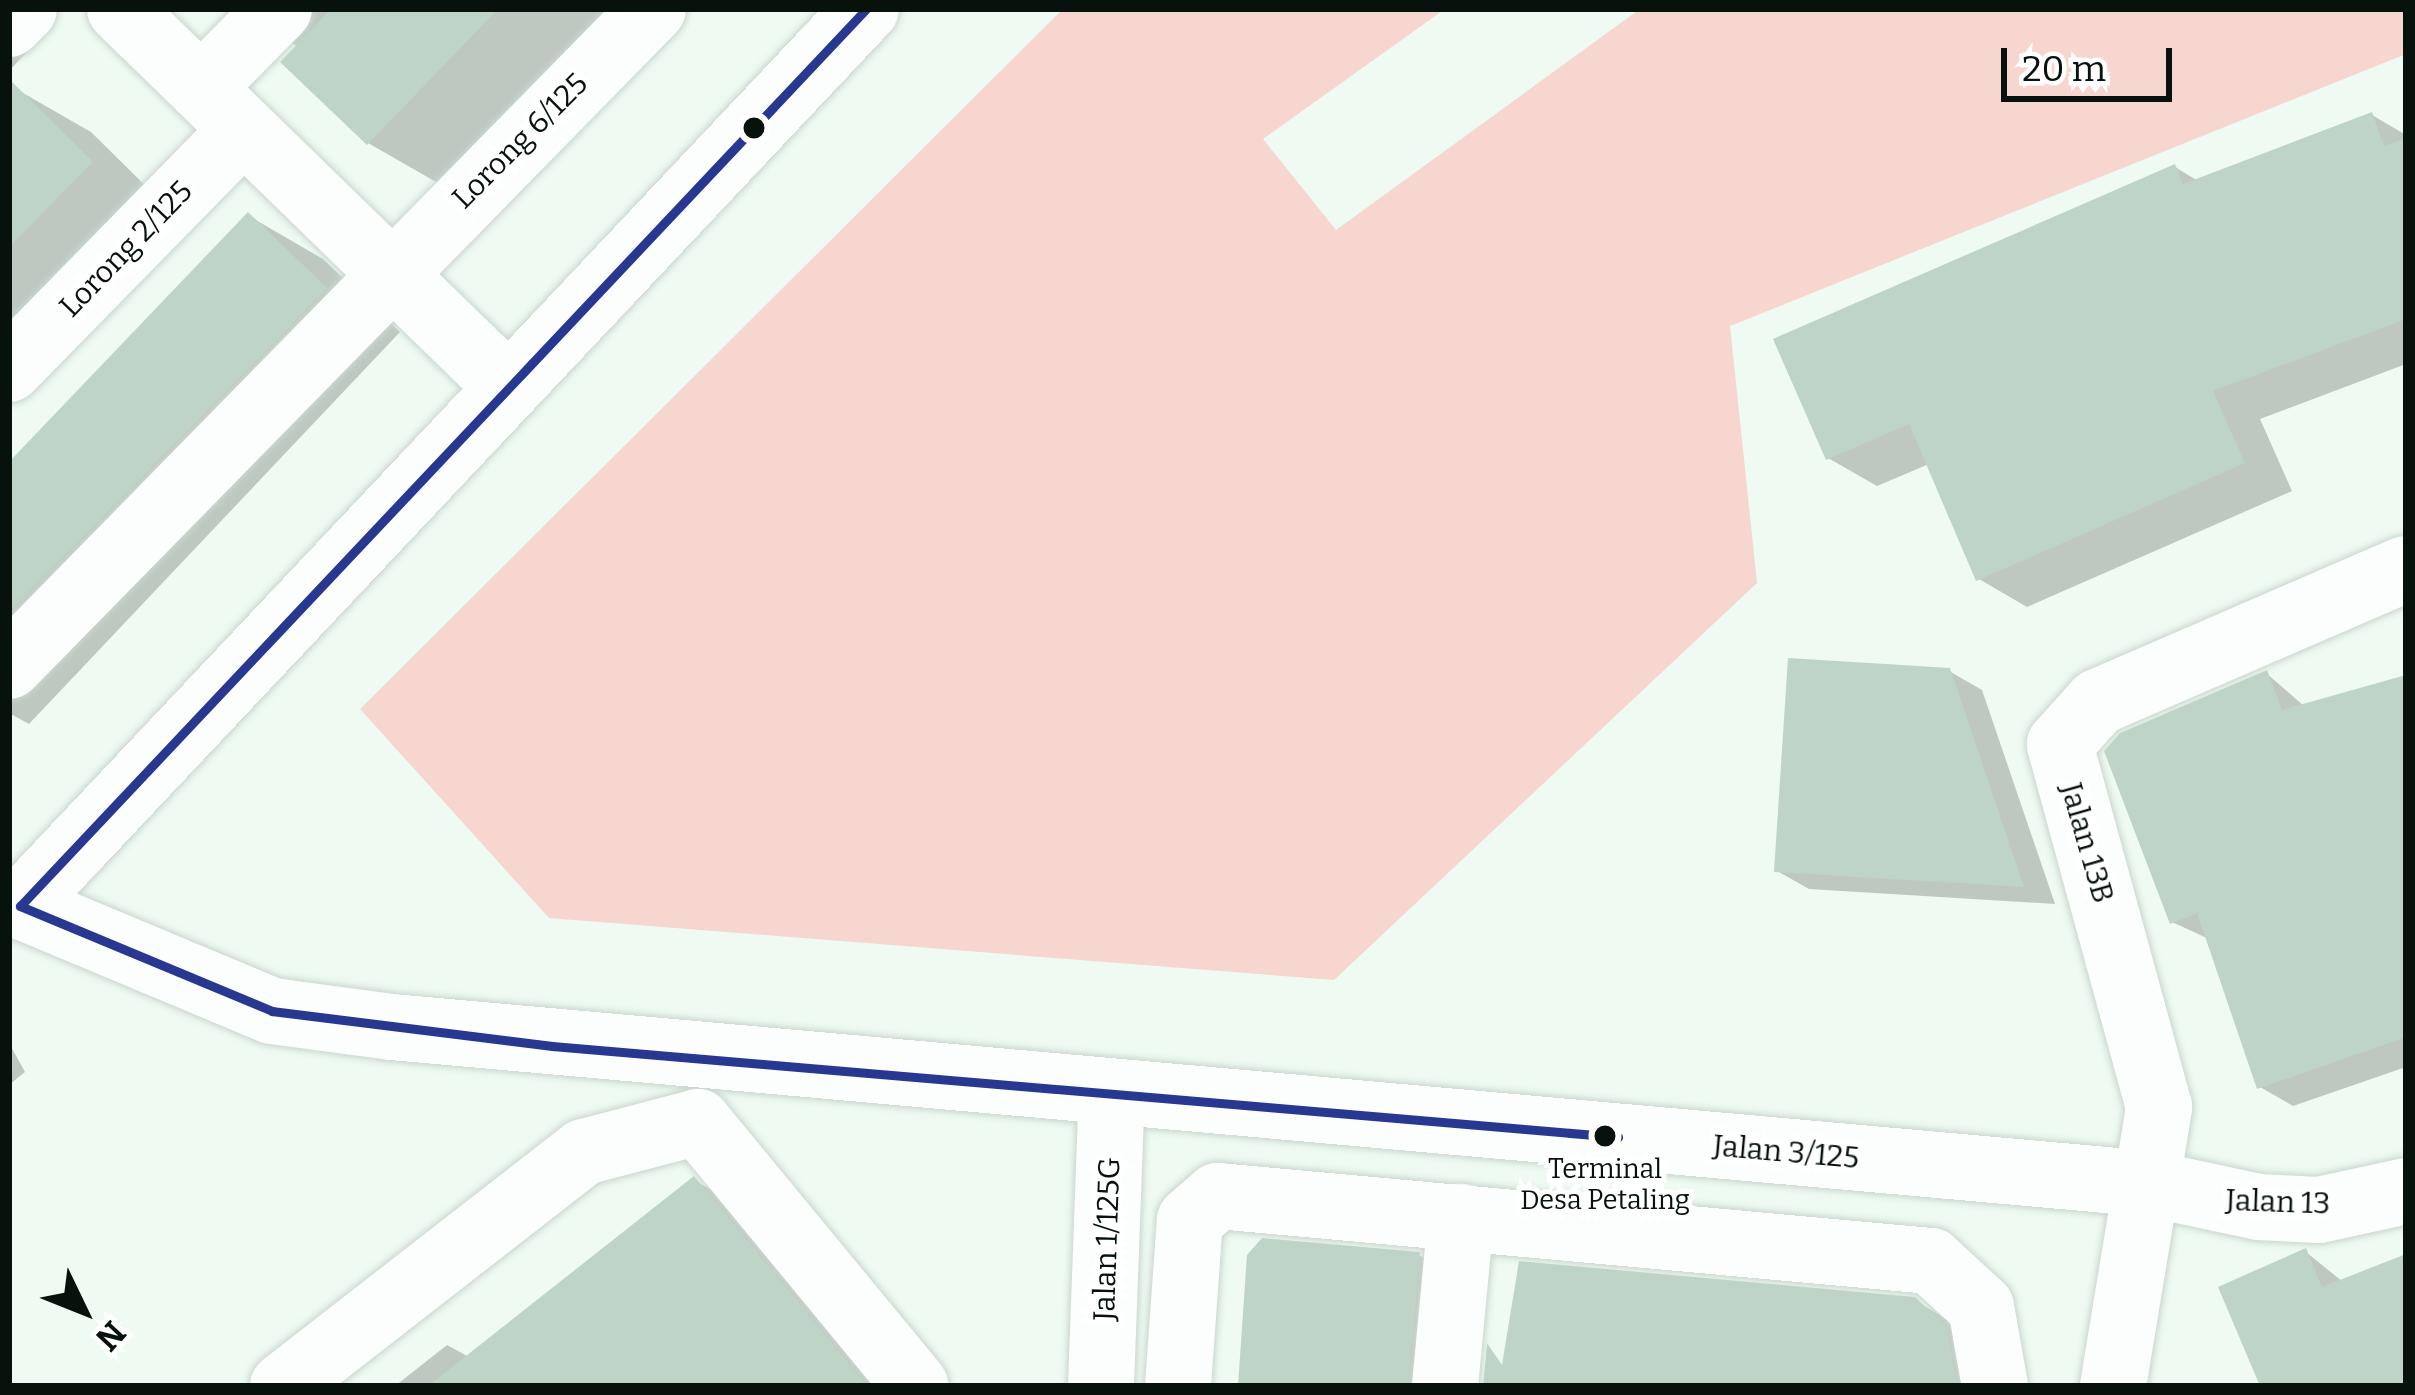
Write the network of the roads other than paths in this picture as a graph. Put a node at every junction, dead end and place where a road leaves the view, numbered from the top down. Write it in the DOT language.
graph roads {
  1 [pos="24,9"];
  2 [pos="120,9"];
  3 [pos="279,9"];
  4 [pos="653,9"];
  5 [pos="866,9"];
  6 [pos="9,24"];
  7 [pos="222,109"];
  8 [pos="388,272"];
  9 [pos="9,368"];
  10 [pos="502,382"];
  11 [pos="2406,569"];
  12 [pos="9,666"];
  13 [pos="14,903"];
  14 [pos="1112,1092"];
  15 [pos="2151,1184"];
  16 [pos="2406,1191"];
  17 [pos="1461,1217"];
  18 [pos="283,1386"];
  19 [pos="916,1386"];
  20 [pos="1101,1386"];
  21 [pos="1178,1386"];
  22 [pos="1445,1386"];
  23 [pos="1995,1386"];
  24 [pos="2113,1386"];
  1 -- 6 [label="street"];
  2 -- 7 [label="street"];
  3 -- 7 [label="street, Lorong 2/125"];
  4 -- 8 [label="street, Lorong 6/125"];
  5 -- 10 [label="street"];
  7 -- 8 [label="street"];
  7 -- 9 [label="street, Lorong 2/125"];
  8 -- 10 [label="street"];
  8 -- 12 [label="street, Lorong 6/125"];
  10 -- 13 [label="street"];
  11 -- 15 [label="street, Jalan 13B"];
  13 -- 14 [label="street, Jalan 3/125"];
  14 -- 15 [label="street, Jalan 3/125"];
  14 -- 20 [label="street, Jalan 1/125G"];
  15 -- 16 [label="street, Jalan 13"];
  15 -- 24 [label="street"];
  17 -- 21 [label="street"];
  17 -- 22 [label="street"];
  17 -- 23 [label="street"];
  18 -- 19 [label="street"];
}
